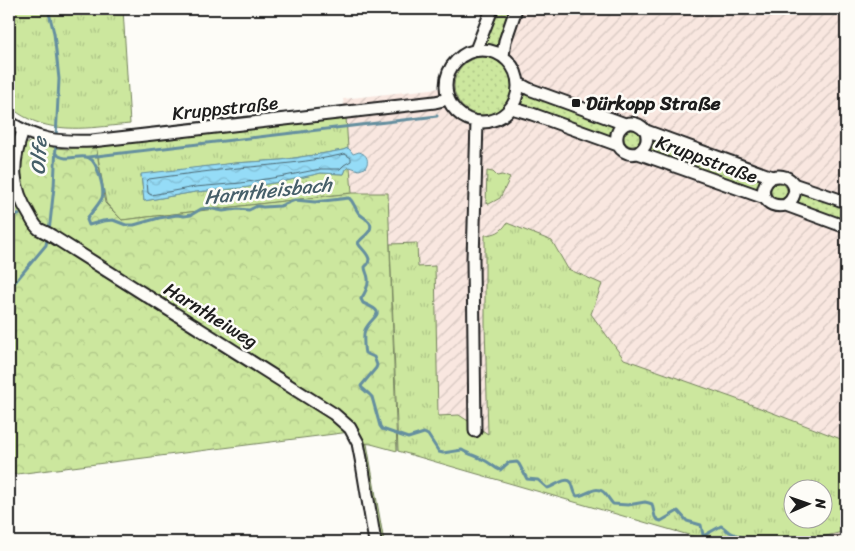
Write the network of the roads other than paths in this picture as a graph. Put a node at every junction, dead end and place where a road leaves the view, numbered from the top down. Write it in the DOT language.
graph roads {
  1 [pos="492,9"];
  2 [pos="516,9"];
  3 [pos="476,50"];
  4 [pos="503,56"];
  5 [pos="518,83"];
  6 [pos="447,94"];
  7 [pos="511,108"];
  8 [pos="9,122"];
  9 [pos="477,122"];
  10 [pos="625,124"];
  11 [pos="646,131"];
  12 [pos="23,132"];
  13 [pos="618,145"];
  14 [pos="638,153"];
  15 [pos="772,177"];
  16 [pos="793,184"];
  17 [pos="765,198"];
  18 [pos="846,202"];
  19 [pos="786,205"];
  20 [pos="846,227"];
  21 [pos="475,431"];
  22 [pos="375,542"];
  1 -- 3 [label="street"];
  2 -- 4 [label="street"];
  3 -- 4 [label="street"];
  3 -- 6 [label="street"];
  4 -- 5 [label="street"];
  5 -- 7 [label="street"];
  5 -- 10 [label="street, Kruppstraße"];
  6 -- 9 [label="street"];
  6 -- 12 [label="street, Kruppstraße"];
  7 -- 9 [label="street"];
  7 -- 13 [label="street, Kruppstraße"];
  8 -- 12 [label="street, Kruppstraße"];
  9 -- 21 [label="street"];
  10 -- 11 [label="street, Kruppstraße"];
  10 -- 13 [label="street"];
  11 -- 14 [label="street, Kruppstraße"];
  11 -- 15 [label="street, Kruppstraße"];
  12 -- 22 [label="street, Harntheiweg"];
  13 -- 14 [label="street, Kruppstraße"];
  14 -- 17 [label="street, Kruppstraße"];
  15 -- 16 [label="street, Kruppstraße"];
  15 -- 17 [label="street, Kruppstraße"];
  16 -- 18 [label="street, Kruppstraße"];
  16 -- 19 [label="street"];
  17 -- 19 [label="street, Kruppstraße"];
  19 -- 20 [label="street, Kruppstraße"];
}
